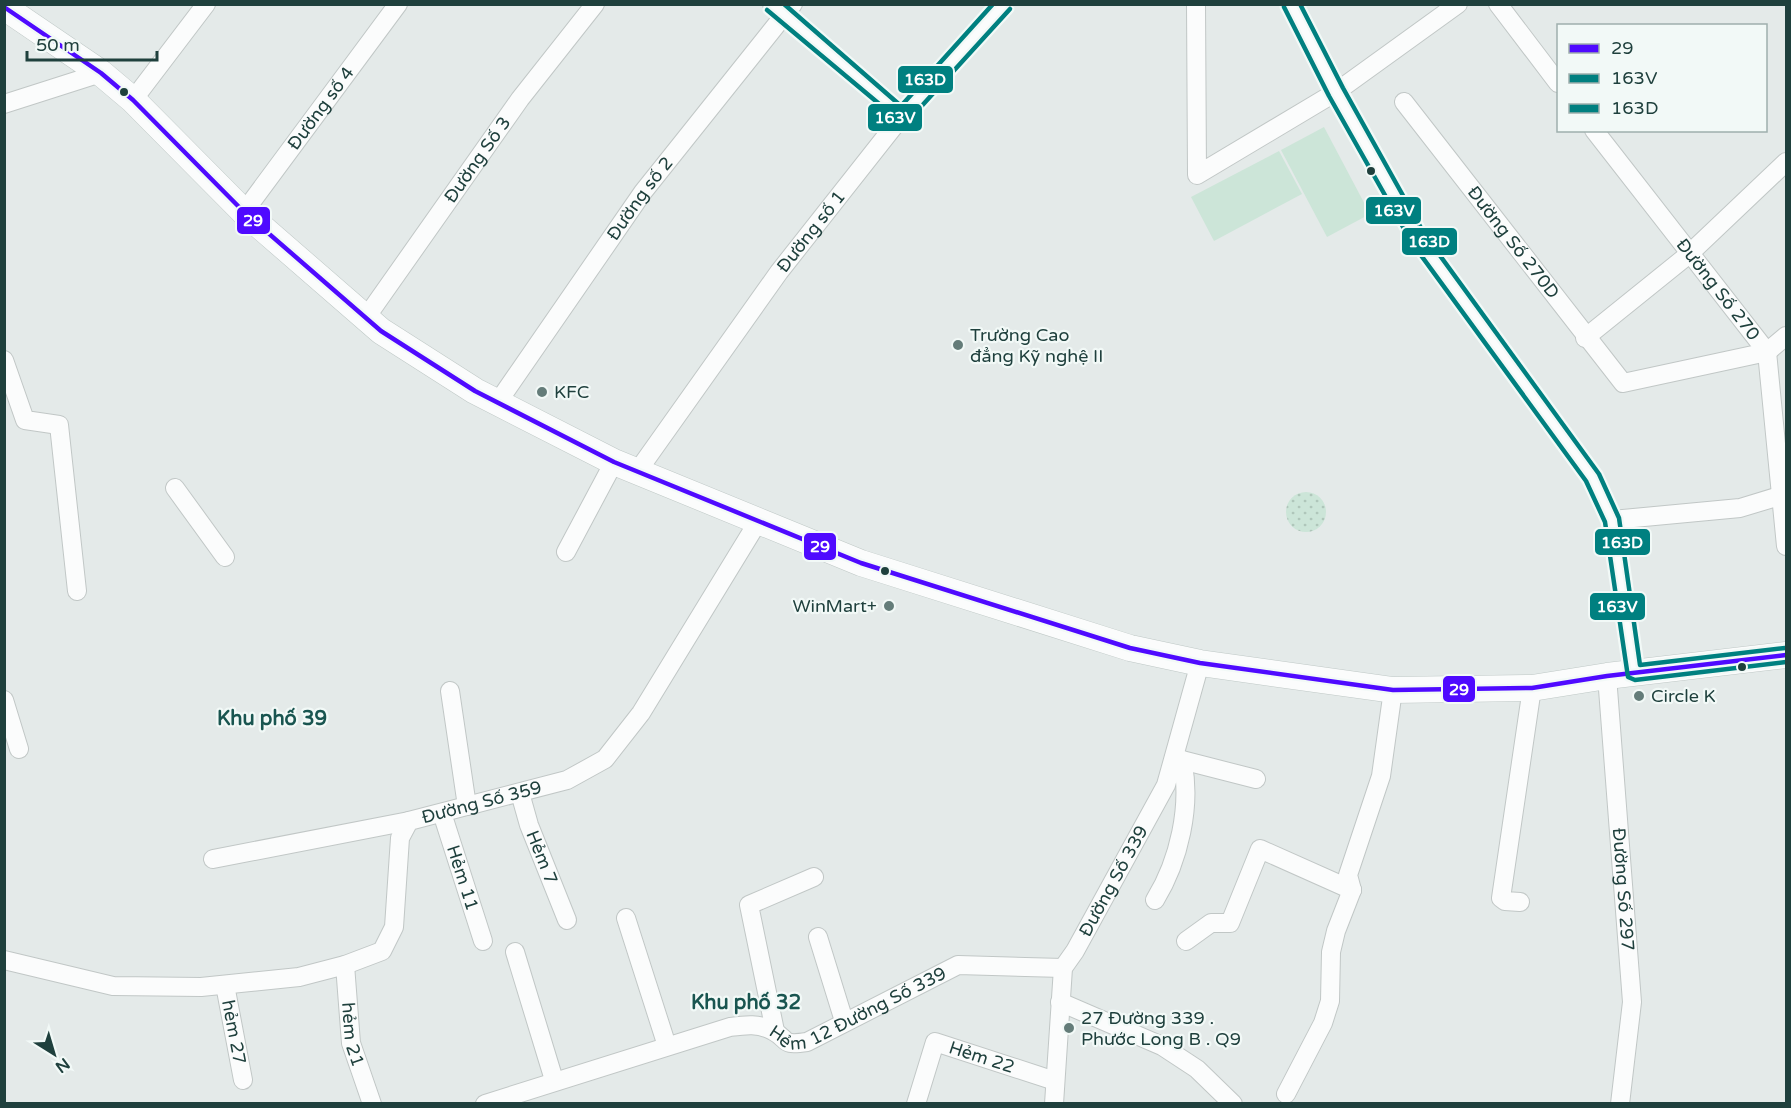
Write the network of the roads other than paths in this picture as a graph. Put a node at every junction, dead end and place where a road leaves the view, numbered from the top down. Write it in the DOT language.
graph roads {
  1 [pos="206,4"];
  2 [pos="398,4"];
  3 [pos="595,4"];
  4 [pos="1004,4"];
  5 [pos="1196,4"];
  6 [pos="1291,4"];
  7 [pos="1458,4"];
  8 [pos="1498,4"];
  9 [pos="11,7"];
  10 [pos="783,8"];
  11 [pos="101,73"];
  12 [pos="1557,82"];
  13 [pos="1336,92"];
  14 [pos="133,100"];
  15 [pos="1404,102"];
  16 [pos="4,104"];
  17 [pos="902,116"];
  18 [pos="1596,132"];
  19 [pos="1786,162"];
  20 [pos="244,212"];
  21 [pos="1688,255"];
  22 [pos="365,319"];
  23 [pos="1786,336"];
  24 [pos="1585,338"];
  25 [pos="1767,352"];
  26 [pos="4,360"];
  27 [pos="498,402"];
  28 [pos="626,467"];
  29 [pos="175,488"];
  30 [pos="1784,496"];
  31 [pos="759,520"];
  32 [pos="1612,520"];
  33 [pos="1786,546"];
  34 [pos="566,552"];
  35 [pos="225,557"];
  36 [pos="77,591"];
  37 [pos="1786,655"];
  38 [pos="1200,663"];
  39 [pos="1634,673"];
  40 [pos="1607,676"];
  41 [pos="1532,688"];
  42 [pos="1393,690"];
  43 [pos="450,691"];
  44 [pos="4,700"];
  45 [pos="19,749"];
  46 [pos="1178,759"];
  47 [pos="1256,779"];
  48 [pos="520,793"];
  49 [pos="467,806"];
  50 [pos="442,813"];
  51 [pos="409,821"];
  52 [pos="213,859"];
  53 [pos="814,877"];
  54 [pos="1352,890"];
  55 [pos="1155,900"];
  56 [pos="1520,902"];
  57 [pos="626,918"];
  58 [pos="567,920"];
  59 [pos="818,938"];
  60 [pos="483,941"];
  61 [pos="1186,941"];
  62 [pos="515,951"];
  63 [pos="4,960"];
  64 [pos="345,965"];
  65 [pos="1063,968"];
  66 [pos="225,985"];
  67 [pos="1060,1002"];
  68 [pos="844,1021"];
  69 [pos="775,1031"];
  70 [pos="667,1046"];
  71 [pos="243,1080"];
  72 [pos="554,1080"];
  73 [pos="1055,1081"];
  74 [pos="1286,1094"];
  75 [pos="533,1096"];
  76 [pos="372,1104"];
  77 [pos="486,1104"];
  78 [pos="916,1104"];
  79 [pos="1054,1104"];
  80 [pos="1233,1104"];
  81 [pos="1620,1104"];
  1 -- 14 [label="street"];
  2 -- 20 [label="street, Đường số 4"];
  3 -- 22 [label="street, Đường Số 3"];
  4 -- 17 [label="street, Đường số 1"];
  5 -- 13 [label="street"];
  6 -- 13 [label="street"];
  7 -- 13 [label="street"];
  8 -- 12 [label="street"];
  9 -- 11 [label="main road"];
  10 -- 17 [label="street"];
  10 -- 27 [label="street, Đường số 2"];
  11 -- 14 [label="main road"];
  11 -- 16 [label="street"];
  13 -- 32 [label="street"];
  14 -- 20 [label="main road"];
  15 -- 24 [label="street, Đường Số 270D"];
  17 -- 28 [label="street, Đường số 1"];
  18 -- 21 [label="street, Đường Số 270"];
  19 -- 21 [label="street"];
  20 -- 22 [label="main road"];
  21 -- 24 [label="street"];
  21 -- 25 [label="street, Đường Số 270"];
  22 -- 27 [label="main road"];
  23 -- 25 [label="street"];
  24 -- 25 [label="street, Đường Số 270D"];
  25 -- 30 [label="street, Đường Số 270"];
  26 -- 36 [label="street"];
  27 -- 28 [label="main road"];
  28 -- 31 [label="main road"];
  28 -- 34 [label="street, Đường số 1"];
  29 -- 35 [label="street"];
  30 -- 32 [label="street"];
  30 -- 33 [label="street, Đường Số 270"];
  31 -- 38 [label="main road"];
  31 -- 48 [label="street, Đường Số 359"];
  32 -- 39 [label="street"];
  37 -- 39 [label="main road"];
  38 -- 42 [label="main road"];
  38 -- 46 [label="street, Đường Số 339"];
  39 -- 40 [label="main road"];
  40 -- 41 [label="main road"];
  40 -- 81 [label="street, Đường Số 297"];
  41 -- 42 [label="main road"];
  41 -- 56 [label="street"];
  42 -- 54 [label="street"];
  43 -- 49 [label="street"];
  44 -- 45 [label="street"];
  46 -- 47 [label="street"];
  46 -- 55 [label="street"];
  46 -- 65 [label="street, Đường Số 339"];
  48 -- 49 [label="street, Đường Số 359"];
  48 -- 58 [label="street, Hẻm 7"];
  49 -- 50 [label="street, Đường Số 359"];
  50 -- 51 [label="street, Đường Số 359"];
  50 -- 60 [label="street, Hẻm 11"];
  51 -- 52 [label="street"];
  51 -- 64 [label="street, Đường Số 359"];
  53 -- 69 [label="street"];
  54 -- 61 [label="street"];
  54 -- 74 [label="street"];
  57 -- 70 [label="street"];
  59 -- 68 [label="street"];
  62 -- 72 [label="street"];
  63 -- 66 [label="street, Đường Số 359"];
  64 -- 66 [label="street, Đường Số 359"];
  64 -- 76 [label="street, hẻm 21"];
  65 -- 67 [label="street, Đường Số 339"];
  65 -- 68 [label="street, Hẻm 12 Đường Số 339"];
  66 -- 71 [label="street, hẻm 27"];
  67 -- 73 [label="street, Đường Số 339"];
  67 -- 80 [label="street"];
  68 -- 69 [label="street, Hẻm 12 Đường Số 339"];
  69 -- 70 [label="street, Hẻm 12 Đường Số 339"];
  70 -- 72 [label="street, Hẻm 12 Đường Số 339"];
  72 -- 75 [label="street, Hẻm 12 Đường Số 339"];
  73 -- 78 [label="street, Hẻm 22"];
  73 -- 79 [label="street, Đường Số 339"];
  75 -- 77 [label="street, Hẻm 12 Đường Số 339"];
}
